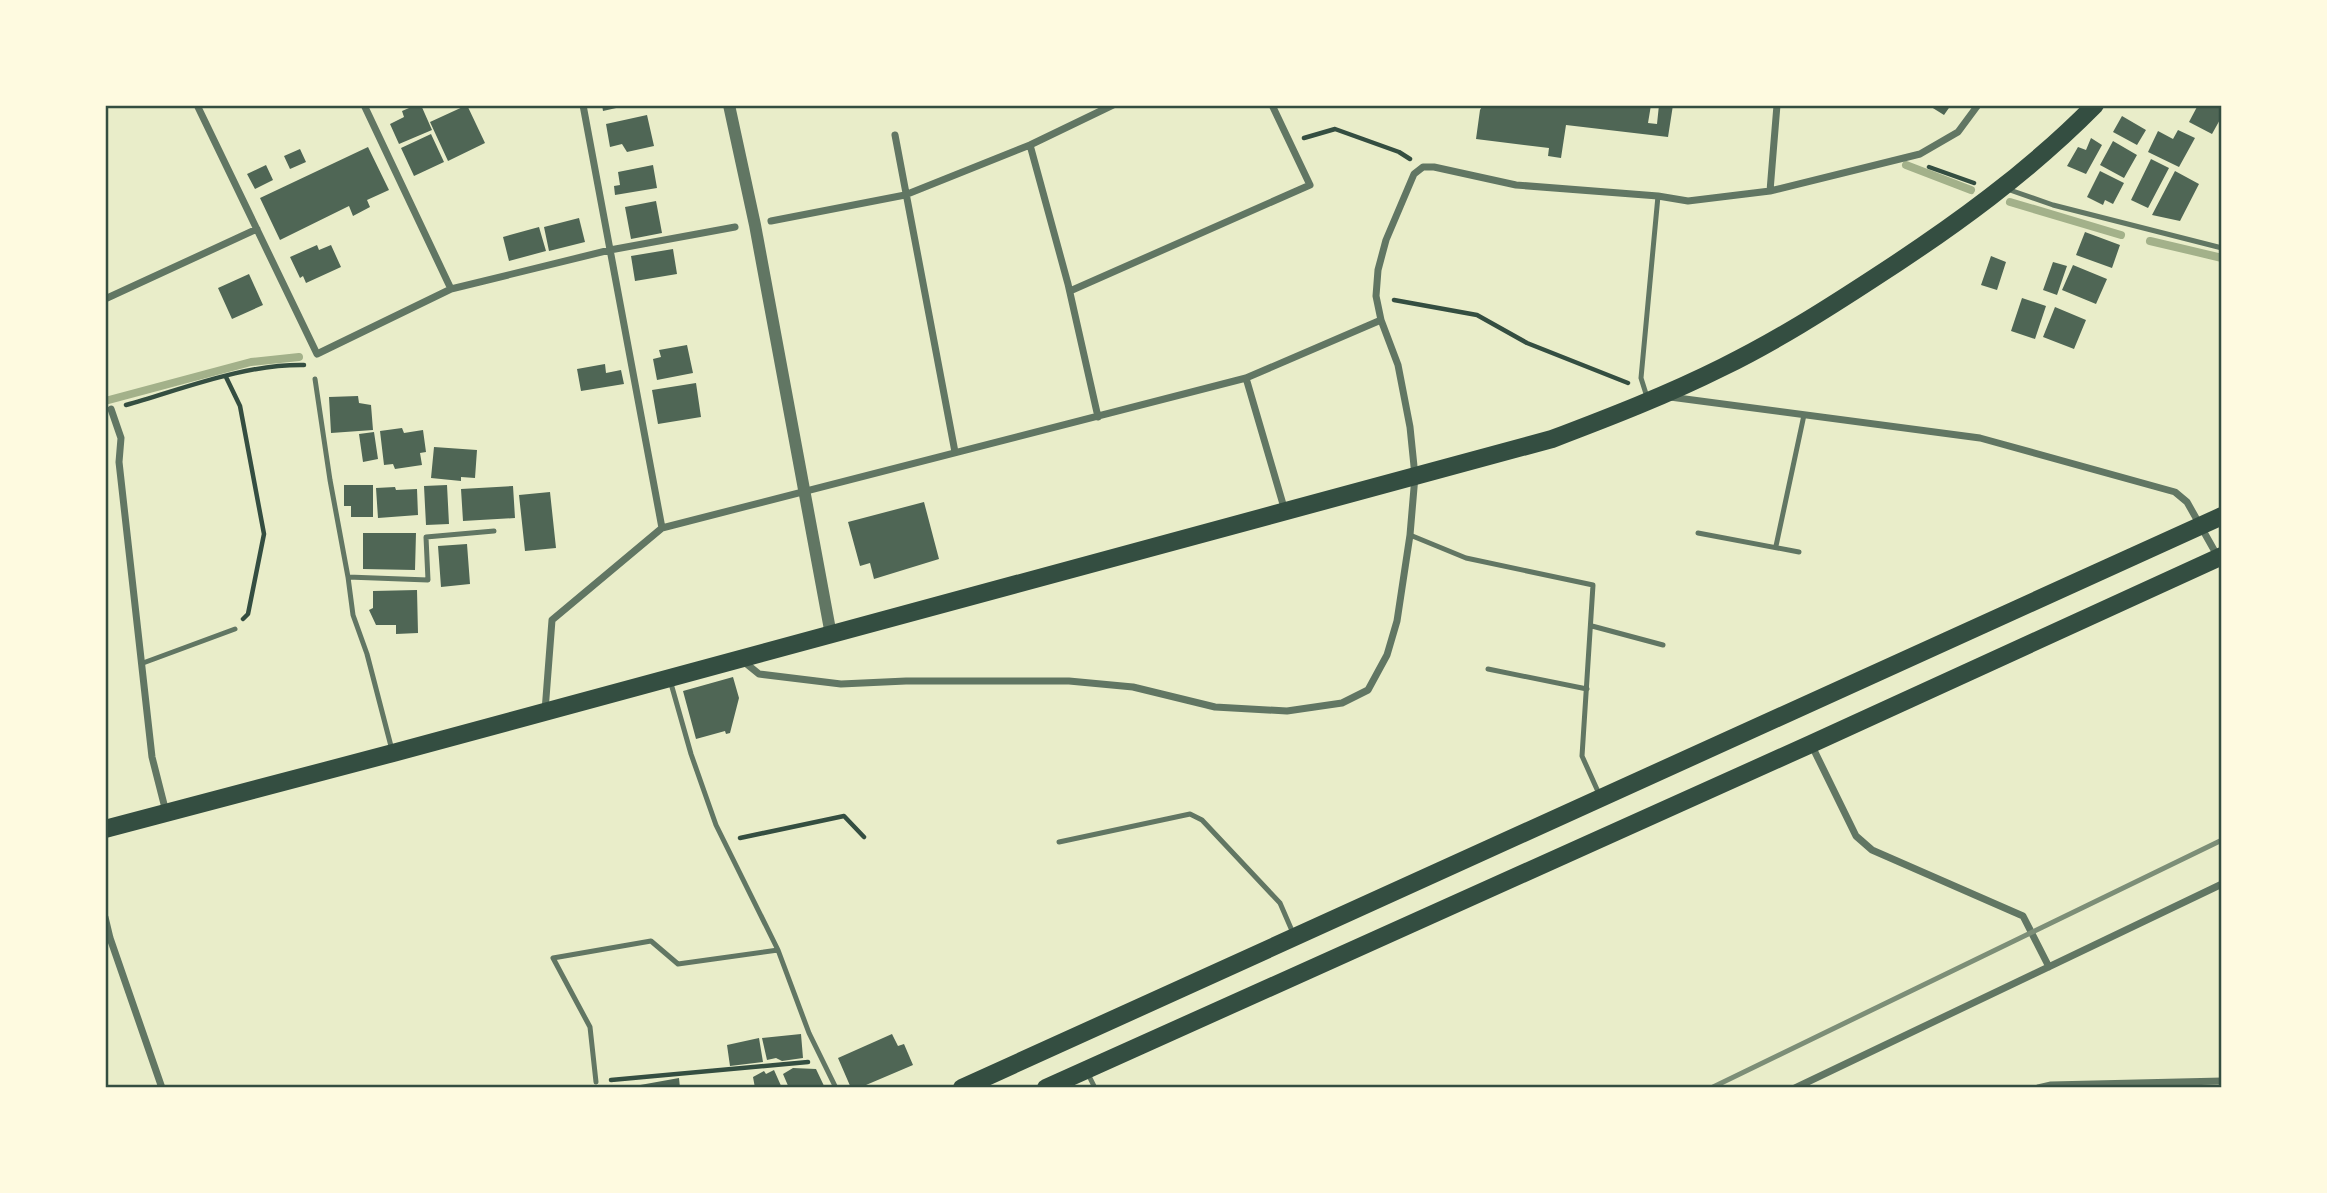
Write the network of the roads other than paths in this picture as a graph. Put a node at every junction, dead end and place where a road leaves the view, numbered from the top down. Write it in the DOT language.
graph roads {
  1 [pos="197,105"];
  2 [pos="375,105"];
  3 [pos="583,105"];
  4 [pos="729,105"];
  5 [pos="1113,105"];
  6 [pos="1272,105"];
  7 [pos="1777,105"];
  8 [pos="1978,105"];
  9 [pos="2095,105"];
  10 [pos="365,107"];
  11 [pos="895,135"];
  12 [pos="1030,145"];
  13 [pos="2001,190"];
  14 [pos="1770,191"];
  15 [pos="905,195"];
  16 [pos="1658,196"];
  17 [pos="771,221"];
  18 [pos="735,227"];
  19 [pos="257,229"];
  20 [pos="2222,248"];
  21 [pos="610,250"];
  22 [pos="451,289"];
  23 [pos="1070,291"];
  24 [pos="105,299"];
  25 [pos="1381,320"];
  26 [pos="1246,378"];
  27 [pos="315,379"];
  28 [pos="1652,395"];
  29 [pos="111,409"];
  30 [pos="1804,415"];
  31 [pos="1098,417"];
  32 [pos="955,452"];
  33 [pos="1415,476"];
  34 [pos="805,492"];
  35 [pos="1285,511"];
  36 [pos="2222,516"];
  37 [pos="2202,525"];
  38 [pos="662,528"];
  39 [pos="494,531"];
  40 [pos="1698,533"];
  41 [pos="1410,535"];
  42 [pos="1776,546"];
  43 [pos="1799,552"];
  44 [pos="2220,557"];
  45 [pos="348,577"];
  46 [pos="1592,626"];
  47 [pos="235,629"];
  48 [pos="831,635"];
  49 [pos="1663,645"];
  50 [pos="741,659"];
  51 [pos="143,663"];
  52 [pos="1488,669"];
  53 [pos="669,677"];
  54 [pos="1587,689"];
  55 [pos="545,711"];
  56 [pos="1811,744"];
  57 [pos="393,753"];
  58 [pos="1601,799"];
  59 [pos="166,812"];
  60 [pos="105,828"];
  61 [pos="1059,842"];
  62 [pos="2222,884"];
  63 [pos="105,917"];
  64 [pos="1295,937"];
  65 [pos="778,950"];
  66 [pos="2049,967"];
  67 [pos="1086,1070"];
  68 [pos="2222,1081"];
  69 [pos="596,1082"];
  70 [pos="162,1088"];
  71 [pos="836,1088"];
  72 [pos="962,1088"];
  73 [pos="1046,1088"];
  74 [pos="1095,1088"];
  75 [pos="1796,1088"];
  76 [pos="2038,1088"];
  1 -- 19 [label="street"];
  2 -- 10 [label="street"];
  3 -- 21 [label="street"];
  4 -- 34 [label="street"];
  5 -- 12 [label="street"];
  6 -- 23 [label="street"];
  7 -- 14 [label="street"];
  8 -- 14 [label="street"];
  9 -- 13 [label="main road"];
  10 -- 22 [label="street"];
  11 -- 15 [label="street"];
  12 -- 15 [label="street"];
  12 -- 23 [label="street"];
  13 -- 20 [label="lane"];
  13 -- 28 [label="main road"];
  14 -- 16 [label="street"];
  15 -- 17 [label="street"];
  15 -- 32 [label="street"];
  16 -- 25 [label="street"];
  16 -- 28 [label="lane"];
  18 -- 21 [label="street"];
  19 -- 22 [label="street"];
  19 -- 24 [label="street"];
  21 -- 22 [label="street"];
  21 -- 38 [label="street"];
  23 -- 31 [label="street"];
  25 -- 26 [label="street"];
  25 -- 33 [label="street"];
  26 -- 31 [label="street"];
  26 -- 35 [label="street"];
  27 -- 45 [label="lane"];
  28 -- 30 [label="street"];
  28 -- 33 [label="main road"];
  29 -- 51 [label="street"];
  30 -- 37 [label="street"];
  30 -- 42 [label="lane"];
  31 -- 32 [label="street"];
  32 -- 34 [label="street"];
  33 -- 35 [label="main road"];
  33 -- 41 [label="street"];
  34 -- 38 [label="street"];
  34 -- 48 [label="street"];
  35 -- 48 [label="main road"];
  36 -- 37 [label="main road"];
  37 -- 44 [label="street"];
  37 -- 58 [label="main road"];
  38 -- 55 [label="street"];
  39 -- 45 [label="lane"];
  40 -- 42 [label="lane"];
  41 -- 46 [label="lane"];
  41 -- 50 [label="street"];
  42 -- 43 [label="lane"];
  44 -- 56 [label="main road"];
  45 -- 57 [label="lane"];
  46 -- 49 [label="lane"];
  46 -- 54 [label="lane"];
  47 -- 51 [label="lane"];
  48 -- 50 [label="main road"];
  50 -- 53 [label="main road"];
  51 -- 59 [label="street"];
  52 -- 54 [label="lane"];
  53 -- 55 [label="main road"];
  53 -- 65 [label="lane"];
  54 -- 58 [label="lane"];
  55 -- 57 [label="main road"];
  56 -- 66 [label="street"];
  56 -- 67 [label="main road"];
  57 -- 59 [label="main road"];
  58 -- 64 [label="main road"];
  59 -- 60 [label="main road"];
  61 -- 64 [label="lane"];
  62 -- 66 [label="street"];
  63 -- 70 [label="street"];
  64 -- 72 [label="main road"];
  65 -- 69 [label="lane"];
  65 -- 71 [label="lane"];
  66 -- 75 [label="street"];
  67 -- 73 [label="main road"];
  67 -- 74 [label="lane"];
  68 -- 76 [label="street"];
}
